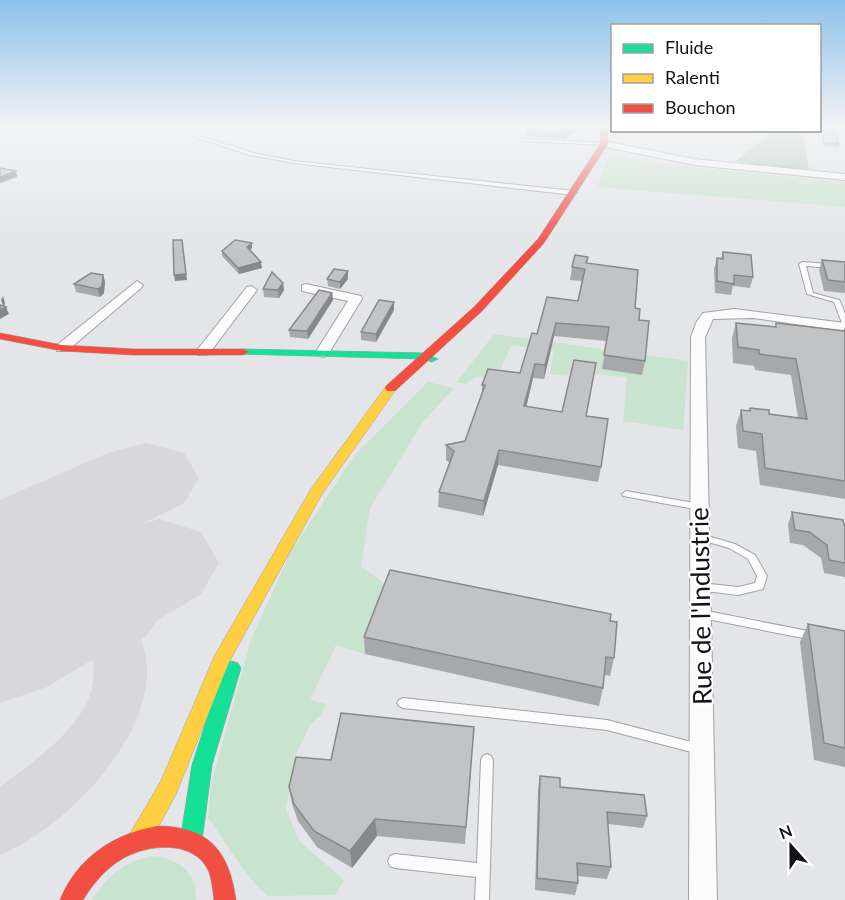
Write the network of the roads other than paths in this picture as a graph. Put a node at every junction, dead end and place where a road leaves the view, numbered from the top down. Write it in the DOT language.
graph roads {
  1 [pos="348,168"];
  2 [pos="589,168"];
  3 [pos="746,168"];
  4 [pos="845,177"];
  5 [pos="574,193"];
  6 [pos="842,266"];
  7 [pos="137,285"];
  8 [pos="306,288"];
  9 [pos="251,290"];
  10 [pos="478,309"];
  11 [pos="845,325"];
  12 [pos="0,336"];
  13 [pos="62,348"];
  14 [pos="203,352"];
  15 [pos="322,353"];
  16 [pos="344,354"];
  17 [pos="424,356"];
  18 [pos="404,377"];
  19 [pos="399,402"];
  20 [pos="350,448"];
  21 [pos="626,494"];
  22 [pos="700,507"];
  23 [pos="700,537"];
  24 [pos="701,587"];
  25 [pos="701,614"];
  26 [pos="247,617"];
  27 [pos="823,638"];
  28 [pos="404,703"];
  29 [pos="702,750"];
  30 [pos="487,760"];
  31 [pos="140,840"];
  32 [pos="191,841"];
  33 [pos="395,861"];
  34 [pos="484,872"];
  35 [pos="70,900"];
  36 [pos="225,900"];
  37 [pos="482,900"];
  38 [pos="703,900"];
  1 -- 5 [label="lane"];
  2 -- 5 [label="main road"];
  3 -- 4 [label="street"];
  5 -- 10 [label="main road"];
  6 -- 11 [label="lane"];
  7 -- 13 [label="street"];
  8 -- 15 [label="street"];
  9 -- 14 [label="street"];
  10 -- 17 [label="main road"];
  10 -- 17 [label="main road"];
  11 -- 22 [label="street, Rue de l'Industrie"];
  12 -- 13 [label="main road"];
  13 -- 14 [label="main road"];
  14 -- 15 [label="main road"];
  15 -- 16 [label="main road"];
  16 -- 17 [label="main road"];
  16 -- 18 [label="main road"];
  17 -- 18 [label="main road"];
  18 -- 20 [label="main road"];
  19 -- 20 [label="main road"];
  20 -- 26 [label="main road"];
  21 -- 22 [label="lane"];
  22 -- 23 [label="street, Rue de l'Industrie"];
  23 -- 24 [label="street, Rue de l'Industrie"];
  23 -- 24 [label="lane"];
  24 -- 25 [label="street, Rue de l'Industrie"];
  25 -- 27 [label="lane"];
  25 -- 29 [label="street, Rue de l'Industrie"];
  26 -- 31 [label="main road"];
  26 -- 32 [label="main road"];
  28 -- 29 [label="lane"];
  29 -- 38 [label="street, Rue de l'Industrie"];
  30 -- 34 [label="lane"];
  31 -- 32 [label="main road"];
  31 -- 35 [label="main road"];
  32 -- 36 [label="main road"];
  33 -- 34 [label="lane"];
  34 -- 37 [label="lane"];
}
